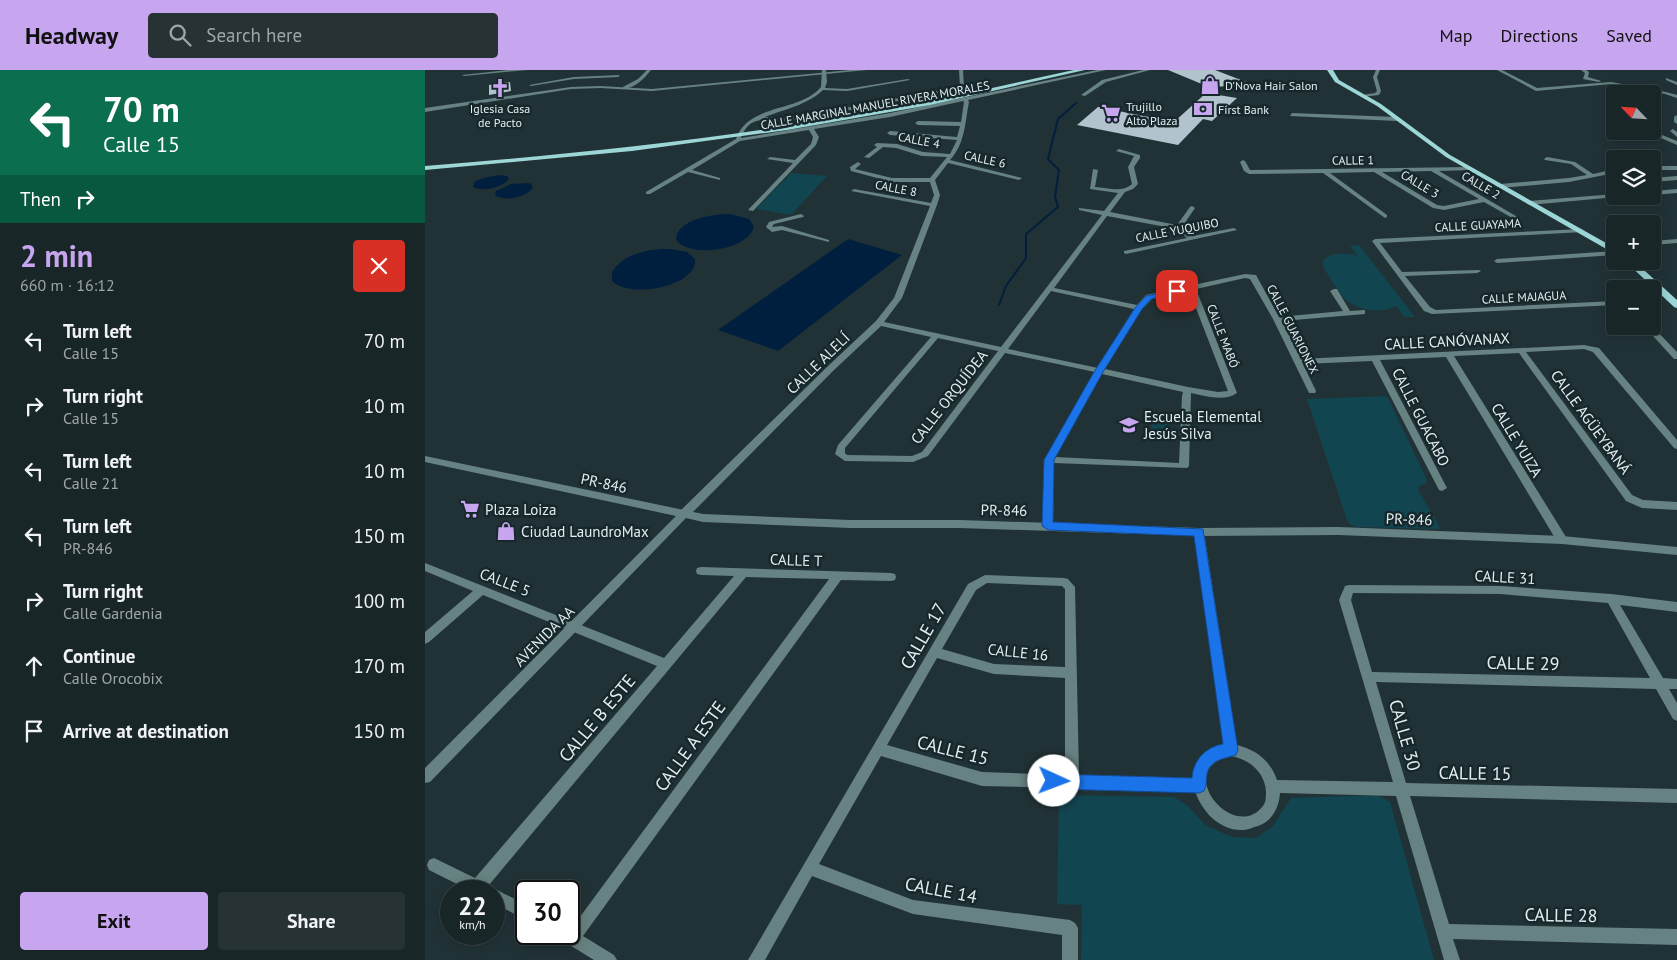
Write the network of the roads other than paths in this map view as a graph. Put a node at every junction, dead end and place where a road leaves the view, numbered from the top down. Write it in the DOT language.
graph roads {
  1 [pos="525,70"];
  2 [pos="649,70"];
  3 [pos="865,70"];
  4 [pos="961,70"];
  5 [pos="1063,70"];
  6 [pos="1082,70"];
  7 [pos="1103,70"];
  8 [pos="1148,70"];
  9 [pos="1330,70"];
  10 [pos="1378,70"];
  11 [pos="1499,70"];
  12 [pos="1583,70"];
  13 [pos="578,71"];
  14 [pos="824,72"];
  15 [pos="1095,72"];
  16 [pos="463,75"];
  17 [pos="617,76"];
  18 [pos="574,78"];
  19 [pos="1109,79"];
  20 [pos="1668,79"];
  21 [pos="908,80"];
  22 [pos="1611,83"];
  23 [pos="1677,84"];
  24 [pos="531,85"];
  25 [pos="1615,85"];
  26 [pos="571,88"];
  27 [pos="625,88"];
  28 [pos="822,89"];
  29 [pos="1379,91"];
  30 [pos="1666,93"];
  31 [pos="1677,93"];
  32 [pos="1083,96"];
  33 [pos="1364,96"];
  34 [pos="1677,97"];
  35 [pos="965,104"];
  36 [pos="1379,105"];
  37 [pos="425,110"];
  38 [pos="912,115"];
  39 [pos="1292,115"];
  40 [pos="759,117"];
  41 [pos="1677,117"];
  42 [pos="1397,119"];
  43 [pos="918,122"];
  44 [pos="1677,122"];
  45 [pos="962,124"];
  46 [pos="897,126"];
  47 [pos="811,129"];
  48 [pos="739,135"];
  49 [pos="1661,136"];
  50 [pos="959,139"];
  51 [pos="1677,142"];
  52 [pos="730,144"];
  53 [pos="1119,151"];
  54 [pos="567,156"];
  55 [pos="951,156"];
  56 [pos="867,157"];
  57 [pos="770,159"];
  58 [pos="1547,160"];
  59 [pos="946,161"];
  60 [pos="797,162"];
  61 [pos="1243,162"];
  62 [pos="425,164"];
  63 [pos="858,164"];
  64 [pos="425,168"];
  65 [pos="1469,168"];
  66 [pos="1661,168"];
  67 [pos="1677,168"];
  68 [pos="687,170"];
  69 [pos="1095,170"];
  70 [pos="1433,170"];
  71 [pos="1323,171"];
  72 [pos="1376,171"];
  73 [pos="1606,173"];
  74 [pos="1593,176"];
  75 [pos="1019,178"];
  76 [pos="1677,178"];
  77 [pos="718,179"];
  78 [pos="1661,179"];
  79 [pos="932,180"];
  80 [pos="1500,186"];
  81 [pos="1661,190"];
  82 [pos="854,191"];
  83 [pos="1677,191"];
  84 [pos="1122,192"];
  85 [pos="648,194"];
  86 [pos="1606,197"];
  87 [pos="1484,200"];
  88 [pos="1529,203"];
  89 [pos="934,205"];
  90 [pos="1191,208"];
  91 [pos="1081,209"];
  92 [pos="751,210"];
  93 [pos="1106,213"];
  94 [pos="801,216"];
  95 [pos="1385,216"];
  96 [pos="1518,219"];
  97 [pos="1179,227"];
  98 [pos="1234,230"];
  99 [pos="1581,231"];
  100 [pos="1191,238"];
  101 [pos="827,241"];
  102 [pos="1677,241"];
  103 [pos="1661,242"];
  104 [pos="1606,244"];
  105 [pos="1126,252"];
  106 [pos="1606,253"];
  107 [pos="1497,261"];
  108 [pos="1477,270"];
  109 [pos="1639,270"];
  110 [pos="1401,274"];
  111 [pos="1192,288"];
  112 [pos="1050,289"];
  113 [pos="1333,291"];
  114 [pos="1675,301"];
  115 [pos="1606,304"];
  116 [pos="1139,308"];
  117 [pos="1362,312"];
  118 [pos="1348,314"];
  119 [pos="1277,319"];
  120 [pos="879,323"];
  121 [pos="1656,335"];
  122 [pos="935,337"];
  123 [pos="1003,351"];
  124 [pos="1521,352"];
  125 [pos="1449,355"];
  126 [pos="1677,357"];
  127 [pos="1375,358"];
  128 [pos="1298,362"];
  129 [pos="1099,372"];
  130 [pos="1188,390"];
  131 [pos="1312,391"];
  132 [pos="1677,446"];
  133 [pos="425,459"];
  134 [pos="1049,460"];
  135 [pos="1442,488"];
  136 [pos="1677,506"];
  137 [pos="683,515"];
  138 [pos="1048,526"];
  139 [pos="1199,532"];
  140 [pos="1562,540"];
  141 [pos="1677,551"];
  142 [pos="425,568"];
  143 [pos="701,571"];
  144 [pos="743,573"];
  145 [pos="838,576"];
  146 [pos="891,577"];
  147 [pos="482,589"];
  148 [pos="1611,599"];
  149 [pos="1347,607"];
  150 [pos="1677,607"];
  151 [pos="575,626"];
  152 [pos="425,639"];
  153 [pos="934,652"];
  154 [pos="666,664"];
  155 [pos="1070,673"];
  156 [pos="1369,677"];
  157 [pos="1658,684"];
  158 [pos="1677,684"];
  159 [pos="1677,715"];
  160 [pos="879,749"];
  161 [pos="1231,750"];
  162 [pos="425,777"];
  163 [pos="1072,782"];
  164 [pos="1199,785"];
  165 [pos="1273,786"];
  166 [pos="1401,790"];
  167 [pos="1677,796"];
  168 [pos="434,865"];
  169 [pos="810,868"];
  170 [pos="464,880"];
  171 [pos="489,880"];
  172 [pos="580,921"];
  173 [pos="1443,931"];
  174 [pos="1677,936"];
  175 [pos="580,943"];
  176 [pos="609,960"];
  177 [pos="756,960"];
  178 [pos="1071,960"];
  179 [pos="1452,960"];
  1 -- 16 [label="street"];
  2 -- 27 [label="street"];
  3 -- 14 [label="street"];
  4 -- 40 [label="street"];
  5 -- 48 [label="main road"];
  6 -- 48 [label="main road"];
  7 -- 15 [label="street, CALLE MARGINAL MANUEL RIVERA MORALES"];
  8 -- 19 [label="street"];
  9 -- 33 [label="main road"];
  10 -- 29 [label="street"];
  11 -- 22 [label="street"];
  12 -- 22 [label="street"];
  13 -- 18 [label="street"];
  14 -- 27 [label="street"];
  14 -- 28 [label="street"];
  15 -- 19 [label="street"];
  15 -- 35 [label="street, CALLE MARGINAL MANUEL RIVERA MORALES"];
  17 -- 18 [label="street"];
  18 -- 24 [label="street"];
  18 -- 26 [label="street"];
  19 -- 32 [label="street"];
  20 -- 23 [label="street"];
  21 -- 28 [label="street"];
  22 -- 25 [label="street"];
  22 -- 30 [label="street"];
  26 -- 27 [label="street"];
  26 -- 37 [label="street"];
  28 -- 40 [label="street"];
  29 -- 33 [label="street"];
  29 -- 36 [label="street"];
  30 -- 31 [label="street"];
  30 -- 34 [label="street"];
  33 -- 36 [label="main road"];
  35 -- 38 [label="street"];
  35 -- 45 [label="street"];
  35 -- 47 [label="street, CALLE MARGINAL MANUEL RIVERA MORALES"];
  36 -- 42 [label="main road"];
  39 -- 42 [label="street"];
  40 -- 48 [label="street"];
  41 -- 44 [label="street"];
  42 -- 65 [label="main road"];
  43 -- 45 [label="street"];
  45 -- 50 [label="street"];
  46 -- 50 [label="street"];
  47 -- 48 [label="street, CALLE MARGINAL MANUEL RIVERA MORALES"];
  47 -- 60 [label="street"];
  48 -- 52 [label="street"];
  48 -- 54 [label="main road"];
  48 -- 62 [label="main road"];
  49 -- 51 [label="street"];
  50 -- 55 [label="street"];
  52 -- 54 [label="main road"];
  52 -- 68 [label="street"];
  53 -- 84 [label="street, CALLE ORQUÍDEA"];
  54 -- 64 [label="main road"];
  55 -- 56 [label="street, CALLE 4"];
  55 -- 59 [label="street"];
  57 -- 60 [label="street"];
  58 -- 74 [label="street"];
  59 -- 75 [label="street, CALLE 6"];
  59 -- 79 [label="street"];
  60 -- 92 [label="street"];
  61 -- 71 [label="street, CALLE 1"];
  63 -- 79 [label="street"];
  65 -- 70 [label="street, CALLE 1"];
  65 -- 80 [label="main road"];
  66 -- 67 [label="street"];
  68 -- 77 [label="street"];
  68 -- 85 [label="street"];
  69 -- 84 [label="street"];
  70 -- 72 [label="street, CALLE 1"];
  70 -- 87 [label="street, CALLE 2"];
  71 -- 72 [label="street, CALLE 1"];
  71 -- 95 [label="street"];
  72 -- 87 [label="street, CALLE 3"];
  73 -- 74 [label="street"];
  74 -- 80 [label="street"];
  76 -- 78 [label="street"];
  79 -- 89 [label="street"];
  80 -- 88 [label="main road"];
  81 -- 83 [label="street"];
  82 -- 89 [label="street, CALLE 8"];
  84 -- 93 [label="street, CALLE ORQUÍDEA"];
  86 -- 88 [label="street"];
  87 -- 96 [label="street, CALLE 2"];
  88 -- 99 [label="main road"];
  89 -- 120 [label="street, CALLE ALELÍ"];
  90 -- 97 [label="street"];
  91 -- 93 [label="street"];
  93 -- 97 [label="street"];
  93 -- 112 [label="street, CALLE ORQUÍDEA"];
  94 -- 101 [label="street"];
  97 -- 100 [label="street"];
  98 -- 100 [label="street, CALLE YUQUIBO"];
  99 -- 104 [label="main road"];
  99 -- 110 [label="street, CALLE GUAYAMA"];
  100 -- 105 [label="street, CALLE YUQUIBO"];
  102 -- 103 [label="street"];
  106 -- 107 [label="street"];
  108 -- 110 [label="street"];
  109 -- 114 [label="main road"];
  110 -- 115 [label="street, CALLE MAJAGUA"];
  111 -- 116 [label="street"];
  111 -- 119 [label="street, CALLE GUARIONEX"];
  111 -- 130 [label="street, CALLE MABÓ"];
  112 -- 116 [label="street"];
  112 -- 123 [label="street, CALLE ORQUÍDEA"];
  113 -- 118 [label="street"];
  116 -- 129 [label="street"];
  117 -- 118 [label="street"];
  118 -- 119 [label="street"];
  119 -- 128 [label="street, CALLE GUARIONEX"];
  120 -- 122 [label="street"];
  120 -- 137 [label="street, CALLE ALELÍ"];
  121 -- 126 [label="street"];
  122 -- 123 [label="street"];
  122 -- 123 [label="street, CALLE ORQUÍDEA"];
  123 -- 129 [label="street"];
  124 -- 125 [label="street, CALLE CANÓVANAX"];
  124 -- 132 [label="street, CALLE CANÓVANAX"];
  124 -- 136 [label="street, CALLE AGÜEYBANÁ"];
  125 -- 127 [label="street, CALLE CANÓVANAX"];
  125 -- 140 [label="street, CALLE YUIZA"];
  127 -- 128 [label="street, CALLE CANÓVANAX"];
  127 -- 135 [label="street, CALLE GUACABO"];
  128 -- 131 [label="street, CALLE GUARIONEX"];
  129 -- 130 [label="street"];
  129 -- 134 [label="street"];
  130 -- 134 [label="street"];
  133 -- 137 [label="street, PR-846 / PR-846"];
  134 -- 138 [label="street"];
  137 -- 138 [label="street, PR-846 / PR-846"];
  137 -- 151 [label="street, AVENIDA AA"];
  138 -- 139 [label="street, PR-846 / PR-846"];
  139 -- 140 [label="street, PR-846 / PR-846"];
  139 -- 161 [label="street"];
  140 -- 141 [label="street, PR-846 / PR-846"];
  142 -- 147 [label="street, CALLE 5"];
  143 -- 144 [label="street, CALLE T"];
  144 -- 145 [label="street, CALLE T"];
  144 -- 154 [label="street, CALLE B ESTE"];
  145 -- 146 [label="street, CALLE T"];
  145 -- 172 [label="street, CALLE A ESTE"];
  147 -- 151 [label="street, CALLE 5"];
  147 -- 152 [label="street"];
  148 -- 149 [label="street, CALLE 31"];
  148 -- 150 [label="street, CALLE 31"];
  148 -- 157 [label="street"];
  149 -- 156 [label="street, CALLE 30"];
  151 -- 154 [label="street, CALLE 5"];
  151 -- 162 [label="street, AVENIDA AA"];
  153 -- 155 [label="street, CALLE 16"];
  153 -- 155 [label="street, CALLE 17"];
  153 -- 160 [label="street, CALLE 17"];
  154 -- 171 [label="street, CALLE B ESTE"];
  155 -- 163 [label="street, CALLE 17"];
  156 -- 157 [label="street, CALLE 29"];
  156 -- 166 [label="street, CALLE 30"];
  157 -- 158 [label="street, CALLE 29"];
  157 -- 159 [label="street"];
  160 -- 163 [label="street, CALLE 15"];
  160 -- 169 [label="street, CALLE 17"];
  161 -- 164 [label="street"];
  161 -- 165 [label="street"];
  163 -- 164 [label="street, CALLE 15"];
  164 -- 165 [label="street"];
  165 -- 166 [label="street, CALLE 15"];
  166 -- 167 [label="street, CALLE 15"];
  166 -- 173 [label="street, CALLE 30"];
  168 -- 170 [label="street"];
  169 -- 177 [label="street, CALLE 17"];
  169 -- 178 [label="street, CALLE 14"];
  173 -- 174 [label="street, CALLE 28"];
  173 -- 179 [label="street, CALLE 30"];
  175 -- 176 [label="street"];
}
